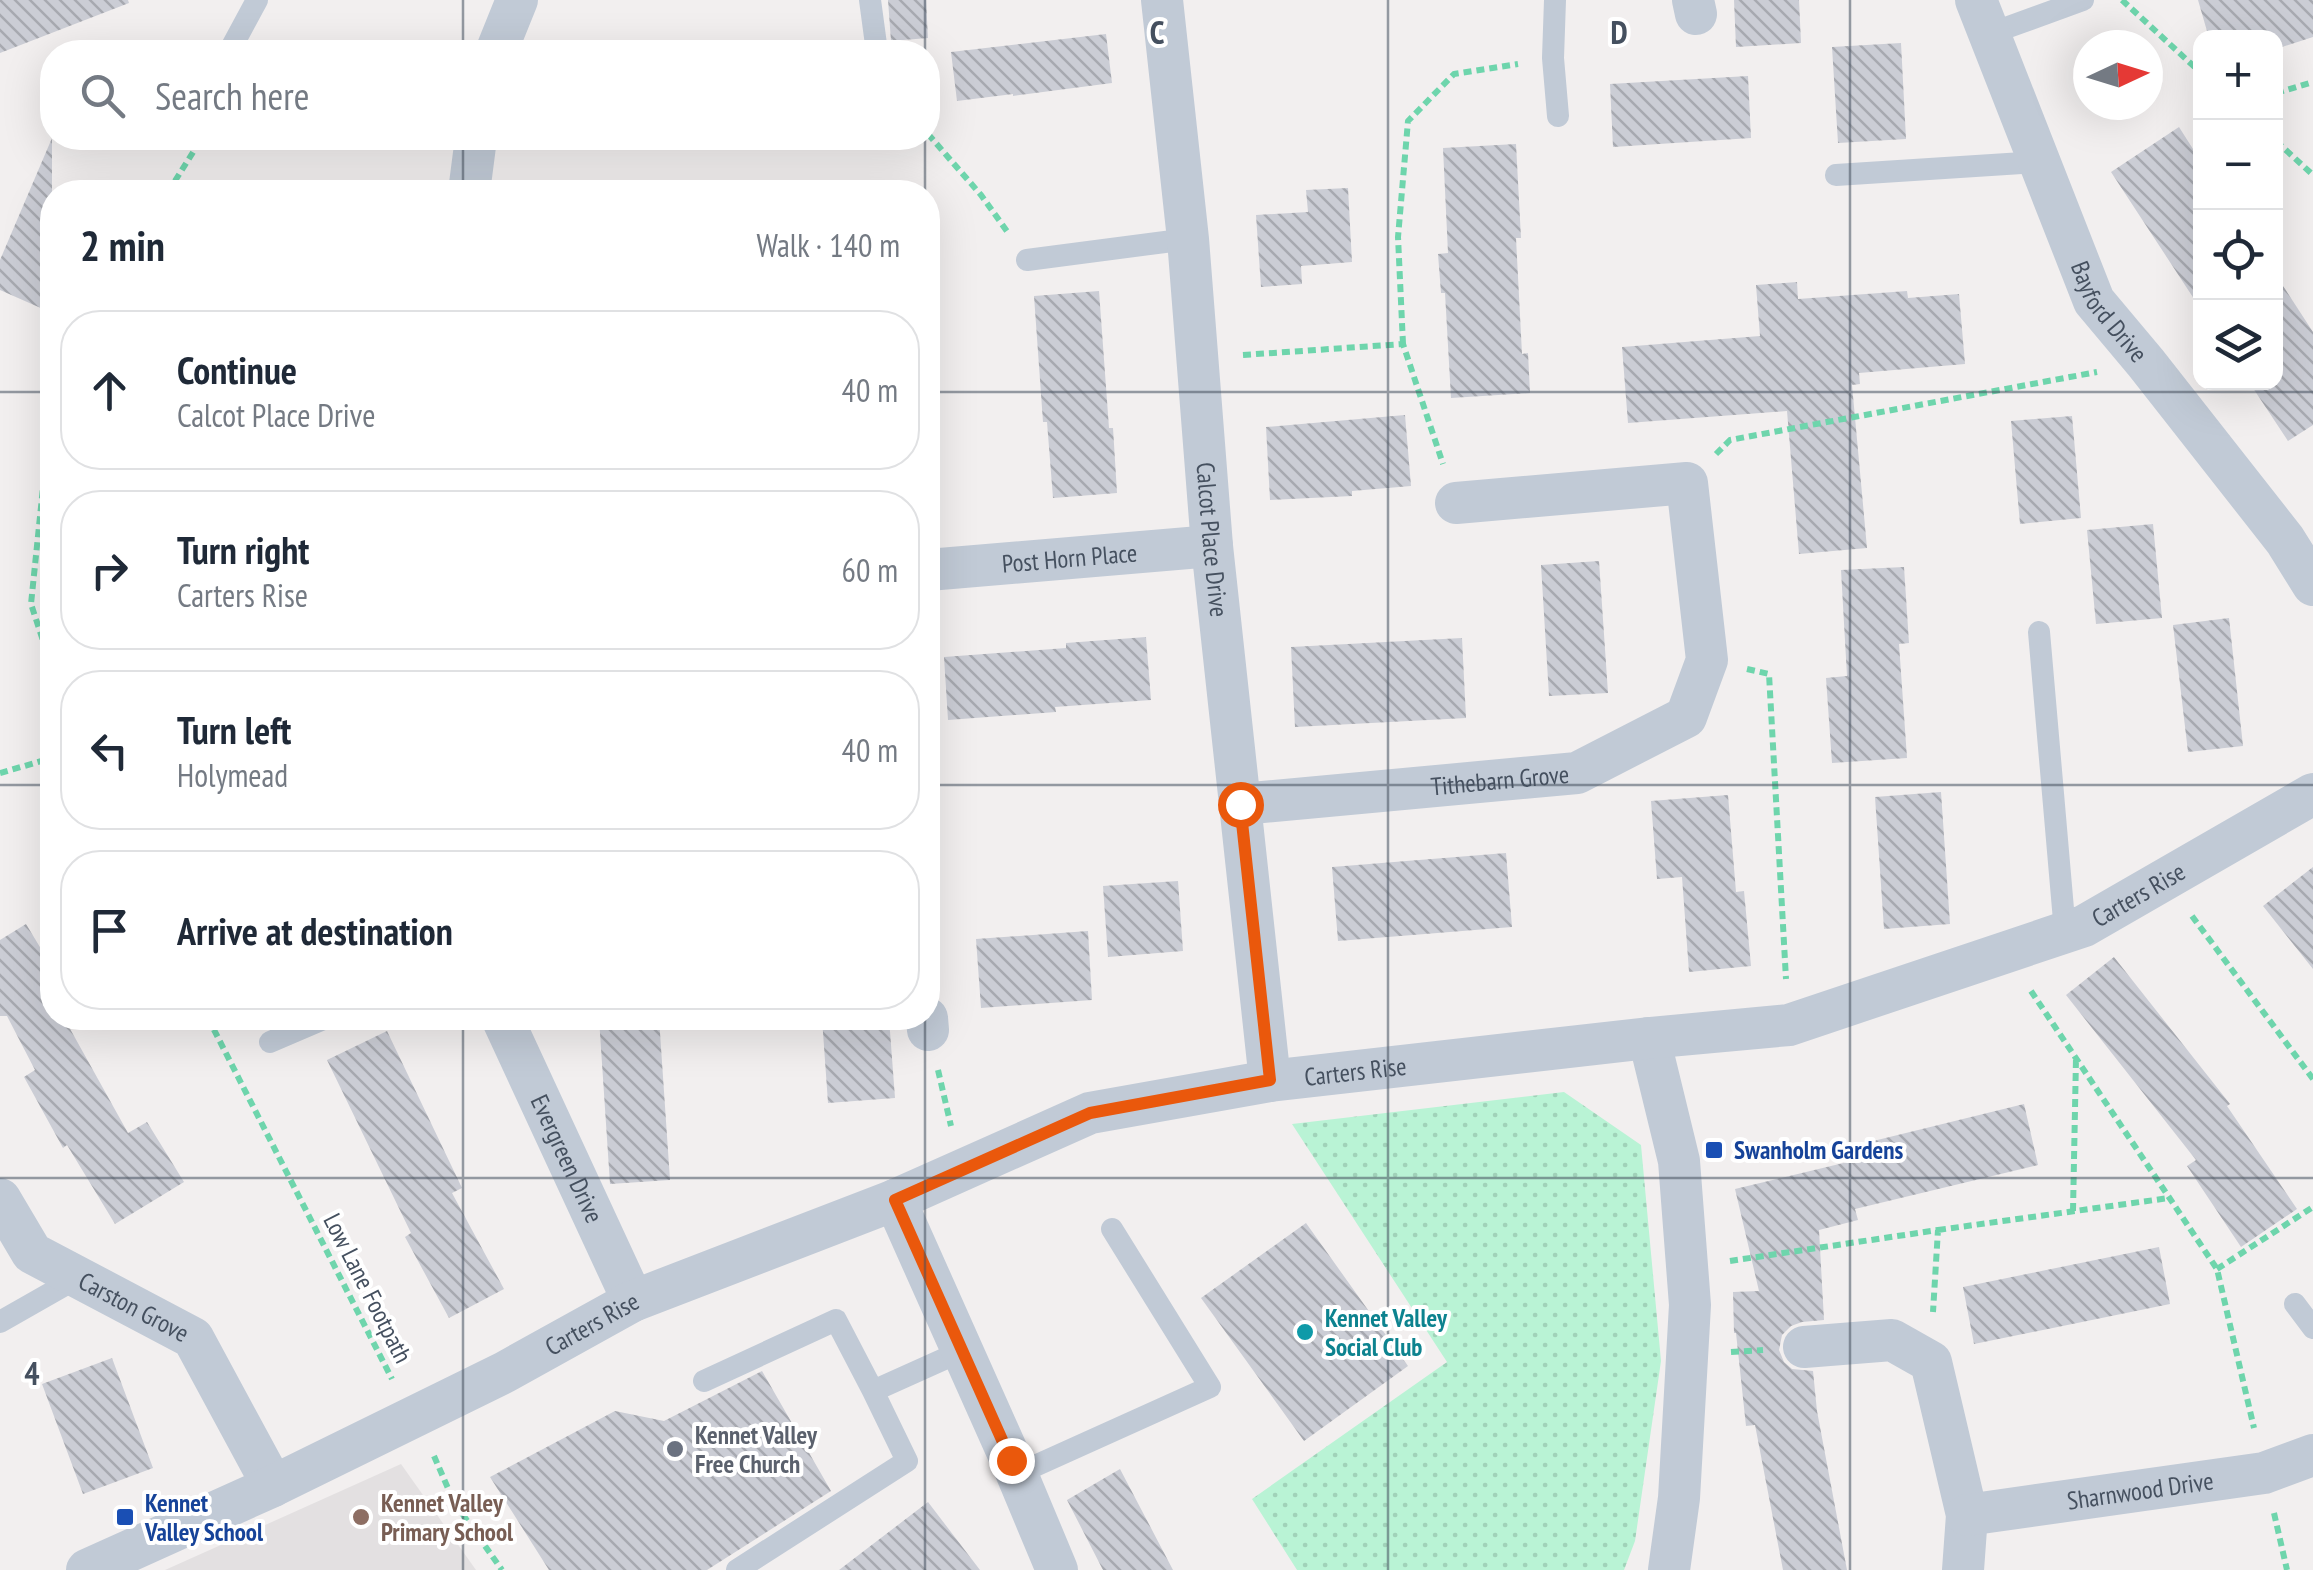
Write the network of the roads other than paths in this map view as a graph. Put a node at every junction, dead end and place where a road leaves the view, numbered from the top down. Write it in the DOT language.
graph roads {
  1 [pos="257,0"];
  2 [pos="517,0"];
  3 [pos="870,0"];
  4 [pos="1162,0"];
  5 [pos="1555,0"];
  6 [pos="2083,0"];
  7 [pos="1983,17"];
  8 [pos="235,40"];
  9 [pos="501,40"];
  10 [pos="875,40"];
  11 [pos="1558,116"];
  12 [pos="474,150"];
  13 [pos="2039,162"];
  14 [pos="1836,175"];
  15 [pos="471,180"];
  16 [pos="1188,240"];
  17 [pos="1027,260"];
  18 [pos="1456,503"];
  19 [pos="2299,529"];
  20 [pos="1212,546"];
  21 [pos="940,569"];
  22 [pos="2313,585"];
  23 [pos="2039,632"];
  24 [pos="2313,794"];
  25 [pos="1240,804"];
  26 [pos="2065,932"];
  27 [pos="298,1030"];
  28 [pos="508,1030"];
  29 [pos="1648,1038"];
  30 [pos="270,1042"];
  31 [pos="1270,1080"];
  32 [pos="0,1199"];
  33 [pos="895,1200"];
  34 [pos="1112,1229"];
  35 [pos="78,1277"];
  36 [pos="633,1300"];
  37 [pos="2295,1304"];
  38 [pos="0,1322"];
  39 [pos="2313,1328"];
  40 [pos="1804,1346"];
  41 [pos="962,1352"];
  42 [pos="704,1381"];
  43 [pos="873,1391"];
  44 [pos="2313,1454"];
  45 [pos="1017,1474"];
  46 [pos="273,1486"];
  47 [pos="1967,1515"];
  48 [pos="87,1570"];
  49 [pos="737,1570"];
  50 [pos="1057,1570"];
  51 [pos="1670,1570"];
  52 [pos="1963,1570"];
  1 -- 8 [label="lane"];
  2 -- 9 [label="street"];
  3 -- 10 [label="lane"];
  4 -- 16 [label="street, Calcot Place Drive"];
  5 -- 11 [label="lane"];
  6 -- 7 [label="lane"];
  7 -- 13 [label="street, Bayford Drive"];
  12 -- 15 [label="street"];
  13 -- 14 [label="lane"];
  13 -- 19 [label="street, Bayford Drive"];
  16 -- 17 [label="lane"];
  16 -- 20 [label="street, Calcot Place Drive"];
  18 -- 25 [label="street, Tithebarn Grove"];
  19 -- 22 [label="street, Bayford Drive"];
  20 -- 21 [label="street, Post Horn Place"];
  20 -- 25 [label="street, Calcot Place Drive"];
  23 -- 26 [label="lane"];
  24 -- 26 [label="street, Carters Rise"];
  25 -- 31 [label="street, Calcot Place Drive"];
  26 -- 29 [label="street, Carters Rise"];
  27 -- 30 [label="lane"];
  28 -- 36 [label="street, Evergreen Drive"];
  29 -- 31 [label="street, Carters Rise"];
  29 -- 51 [label="street"];
  31 -- 33 [label="street, Carters Rise"];
  32 -- 35 [label="street, Carston Grove"];
  33 -- 36 [label="street, Carters Rise"];
  33 -- 41 [label="street"];
  34 -- 45 [label="lane"];
  35 -- 38 [label="lane"];
  35 -- 46 [label="street, Carston Grove"];
  36 -- 46 [label="street, Carters Rise"];
  37 -- 39 [label="lane"];
  40 -- 47 [label="street"];
  41 -- 43 [label="lane"];
  41 -- 45 [label="street"];
  42 -- 43 [label="lane"];
  43 -- 49 [label="lane"];
  44 -- 47 [label="street, Sharnwood Drive"];
  45 -- 50 [label="street"];
  46 -- 48 [label="street, Carters Rise"];
  47 -- 52 [label="street"];
}
